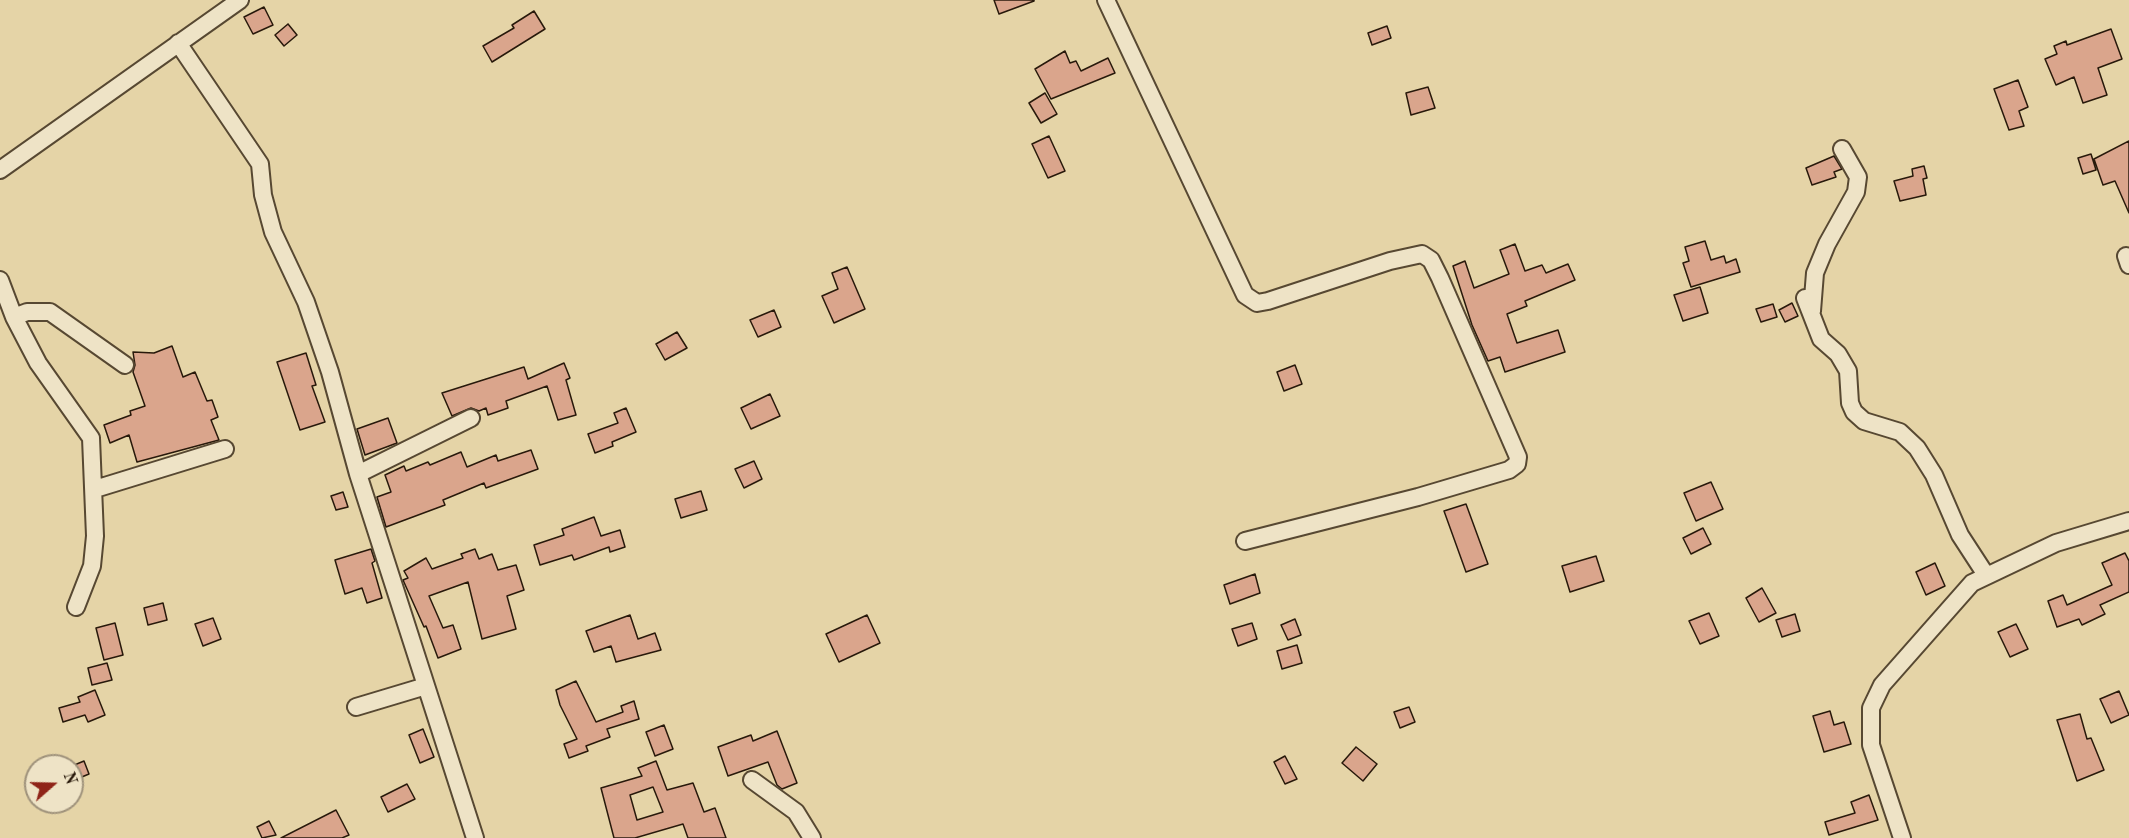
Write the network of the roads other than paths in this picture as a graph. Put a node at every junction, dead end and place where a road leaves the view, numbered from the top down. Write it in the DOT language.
graph roads {
  1 [pos="240,0"];
  2 [pos="1106,0"];
  3 [pos="178,43"];
  4 [pos="1842,149"];
  5 [pos="0,170"];
  6 [pos="0,280"];
  7 [pos="14,317"];
  8 [pos="125,365"];
  9 [pos="471,418"];
  10 [pos="225,449"];
  11 [pos="358,474"];
  12 [pos="95,489"];
  13 [pos="2129,521"];
  14 [pos="1245,541"];
  15 [pos="1986,574"];
  16 [pos="76,607"];
  17 [pos="426,686"];
  18 [pos="356,707"];
  19 [pos="752,780"];
  20 [pos="475,838"];
  21 [pos="812,838"];
  22 [pos="1902,838"];
  1 -- 3 [label="street"];
  2 -- 14 [label="street"];
  3 -- 5 [label="street"];
  3 -- 11 [label="street"];
  4 -- 15 [label="street"];
  6 -- 7 [label="street"];
  7 -- 8 [label="street"];
  7 -- 12 [label="street"];
  9 -- 11 [label="street"];
  10 -- 12 [label="street"];
  11 -- 17 [label="street"];
  12 -- 16 [label="street"];
  13 -- 15 [label="street"];
  15 -- 22 [label="street"];
  17 -- 18 [label="street"];
  17 -- 20 [label="street"];
  19 -- 21 [label="street"];
}
